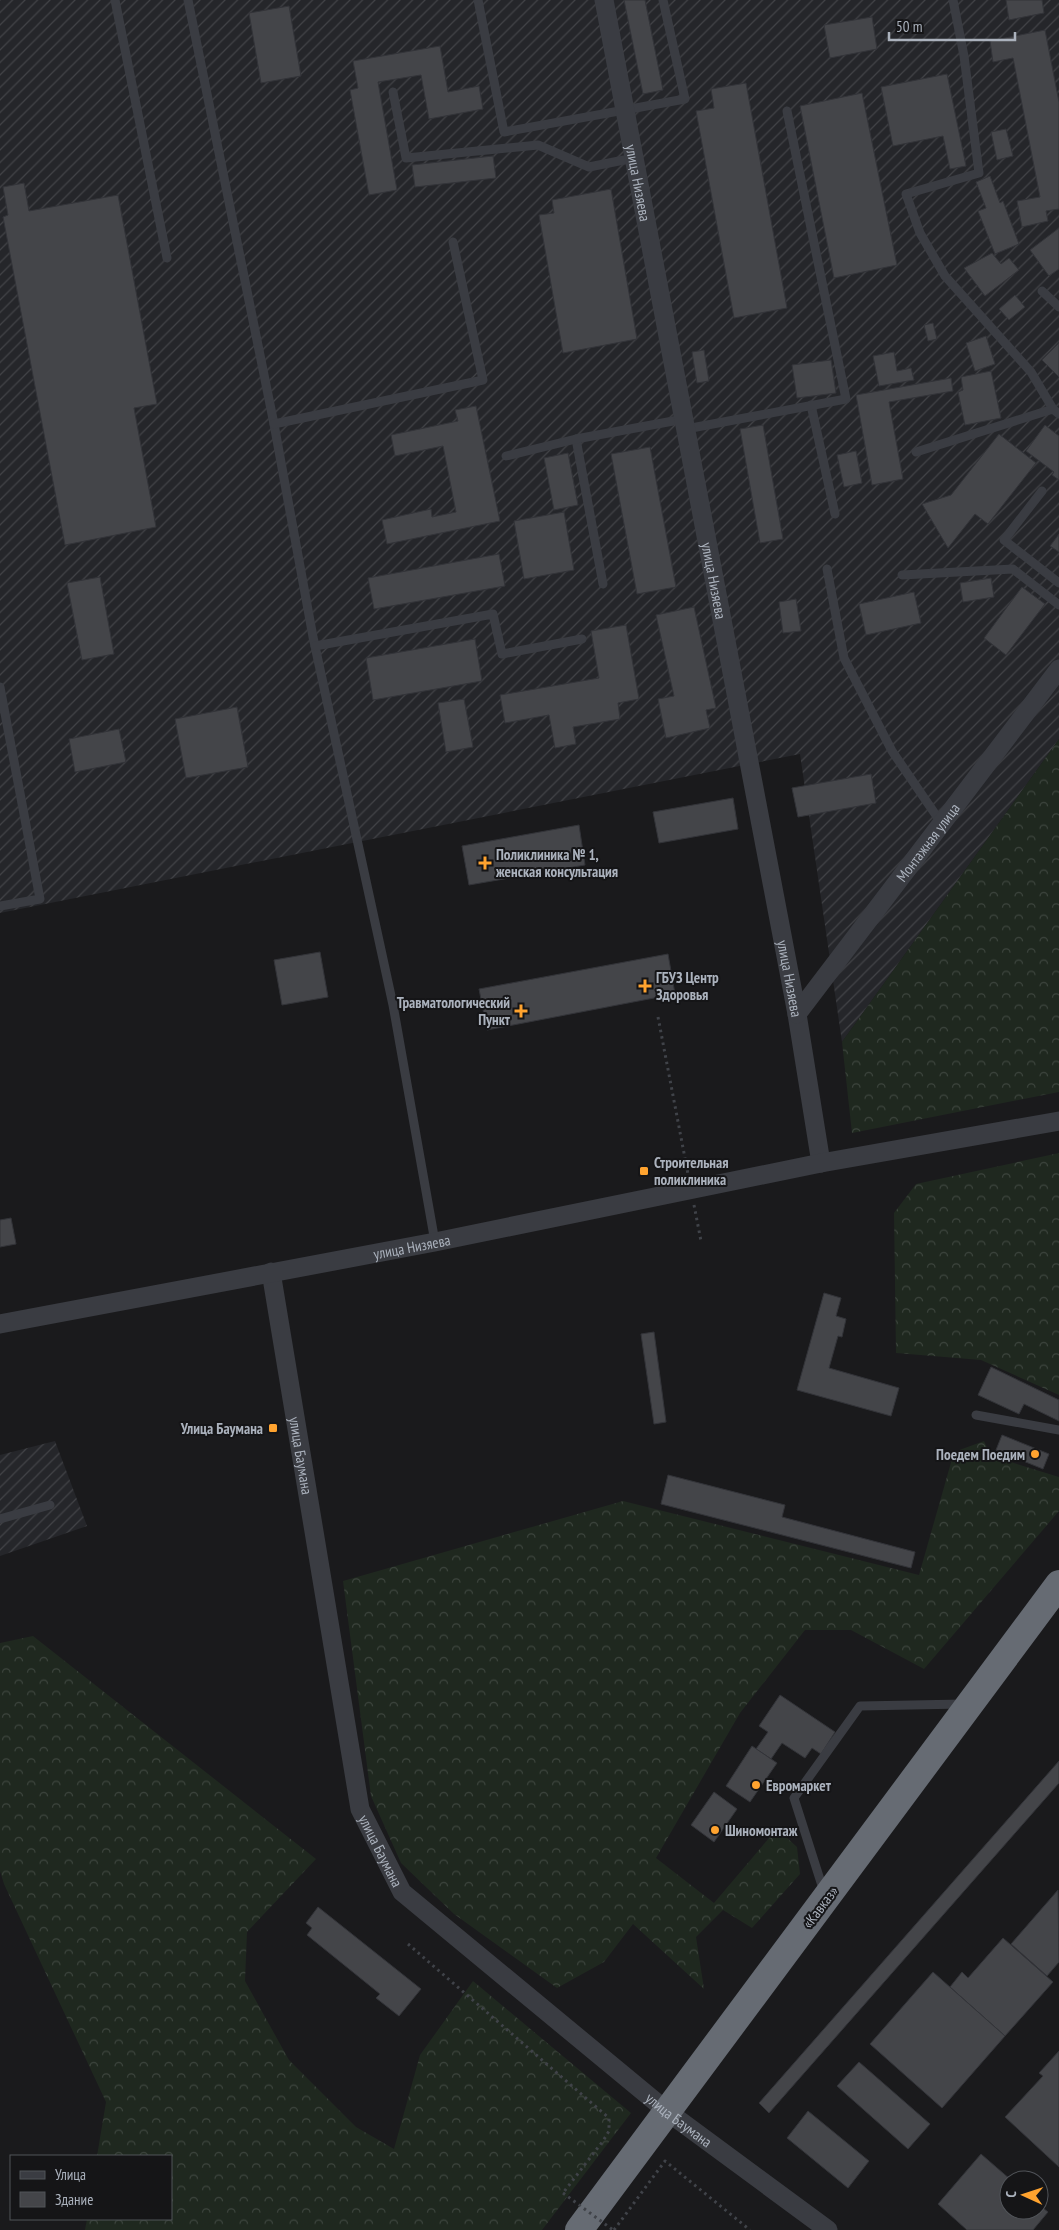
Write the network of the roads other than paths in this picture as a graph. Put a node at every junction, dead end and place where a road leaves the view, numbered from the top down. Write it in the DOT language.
graph roads {
  1 [pos="115,0"];
  2 [pos="188,0"];
  3 [pos="478,0"];
  4 [pos="604,0"];
  5 [pos="663,0"];
  6 [pos="953,0"];
  7 [pos="393,92"];
  8 [pos="625,109"];
  9 [pos="787,111"];
  10 [pos="634,158"];
  11 [pos="453,242"];
  12 [pos="167,258"];
  13 [pos="1042,291"];
  14 [pos="1059,307"];
  15 [pos="811,405"];
  16 [pos="1056,411"];
  17 [pos="274,424"];
  18 [pos="685,424"];
  19 [pos="576,439"];
  20 [pos="916,452"];
  21 [pos="506,456"];
  22 [pos="1042,491"];
  23 [pos="835,514"];
  24 [pos="827,569"];
  25 [pos="902,575"];
  26 [pos="1059,583"];
  27 [pos="603,584"];
  28 [pos="1059,605"];
  29 [pos="582,639"];
  30 [pos="315,646"];
  31 [pos="1059,669"];
  32 [pos="0,687"];
  33 [pos="942,824"];
  34 [pos="0,906"];
  35 [pos="797,1014"];
  36 [pos="1059,1121"];
  37 [pos="821,1163"];
  38 [pos="434,1242"];
  39 [pos="271,1272"];
  40 [pos="0,1324"];
  41 [pos="976,1415"];
  42 [pos="1059,1430"];
  43 [pos="50,1505"];
  44 [pos="0,1519"];
  45 [pos="1059,1584"];
  46 [pos="970,1704"];
  47 [pos="826,1899"];
  48 [pos="668,2112"];
  49 [pos="580,2230"];
  50 [pos="828,2230"];
  1 -- 12 [label="lane"];
  2 -- 17 [label="lane"];
  3 -- 8 [label="lane"];
  4 -- 8 [label="street, улица Низяева"];
  5 -- 8 [label="lane"];
  6 -- 16 [label="lane"];
  7 -- 10 [label="lane"];
  8 -- 10 [label="street, улица Низяева"];
  9 -- 15 [label="lane"];
  10 -- 18 [label="street, улица Низяева"];
  11 -- 17 [label="lane"];
  13 -- 14 [label="lane"];
  15 -- 18 [label="lane"];
  15 -- 23 [label="lane"];
  16 -- 20 [label="lane"];
  17 -- 30 [label="lane"];
  18 -- 19 [label="lane"];
  18 -- 35 [label="street, улица Низяева"];
  19 -- 21 [label="lane"];
  19 -- 27 [label="lane"];
  22 -- 26 [label="lane"];
  24 -- 33 [label="lane"];
  25 -- 28 [label="lane"];
  29 -- 30 [label="lane"];
  30 -- 38 [label="lane"];
  31 -- 33 [label="street, Монтажная улица"];
  32 -- 34 [label="lane"];
  33 -- 35 [label="street, Монтажная улица"];
  35 -- 37 [label="street, улица Низяева"];
  36 -- 37 [label="street, улица Низяева"];
  37 -- 38 [label="street, улица Низяева"];
  38 -- 39 [label="street, улица Низяева"];
  39 -- 40 [label="street, улица Низяева"];
  39 -- 48 [label="street, улица Баумана"];
  41 -- 42 [label="lane"];
  43 -- 44 [label="lane"];
  45 -- 46 [label="highway, «Кавказ»"];
  46 -- 47 [label="highway, «Кавказ»"];
  46 -- 47 [label="lane"];
  47 -- 48 [label="highway, «Кавказ»"];
  48 -- 49 [label="highway, «Кавказ»"];
  48 -- 50 [label="street, улица Баумана"];
}
